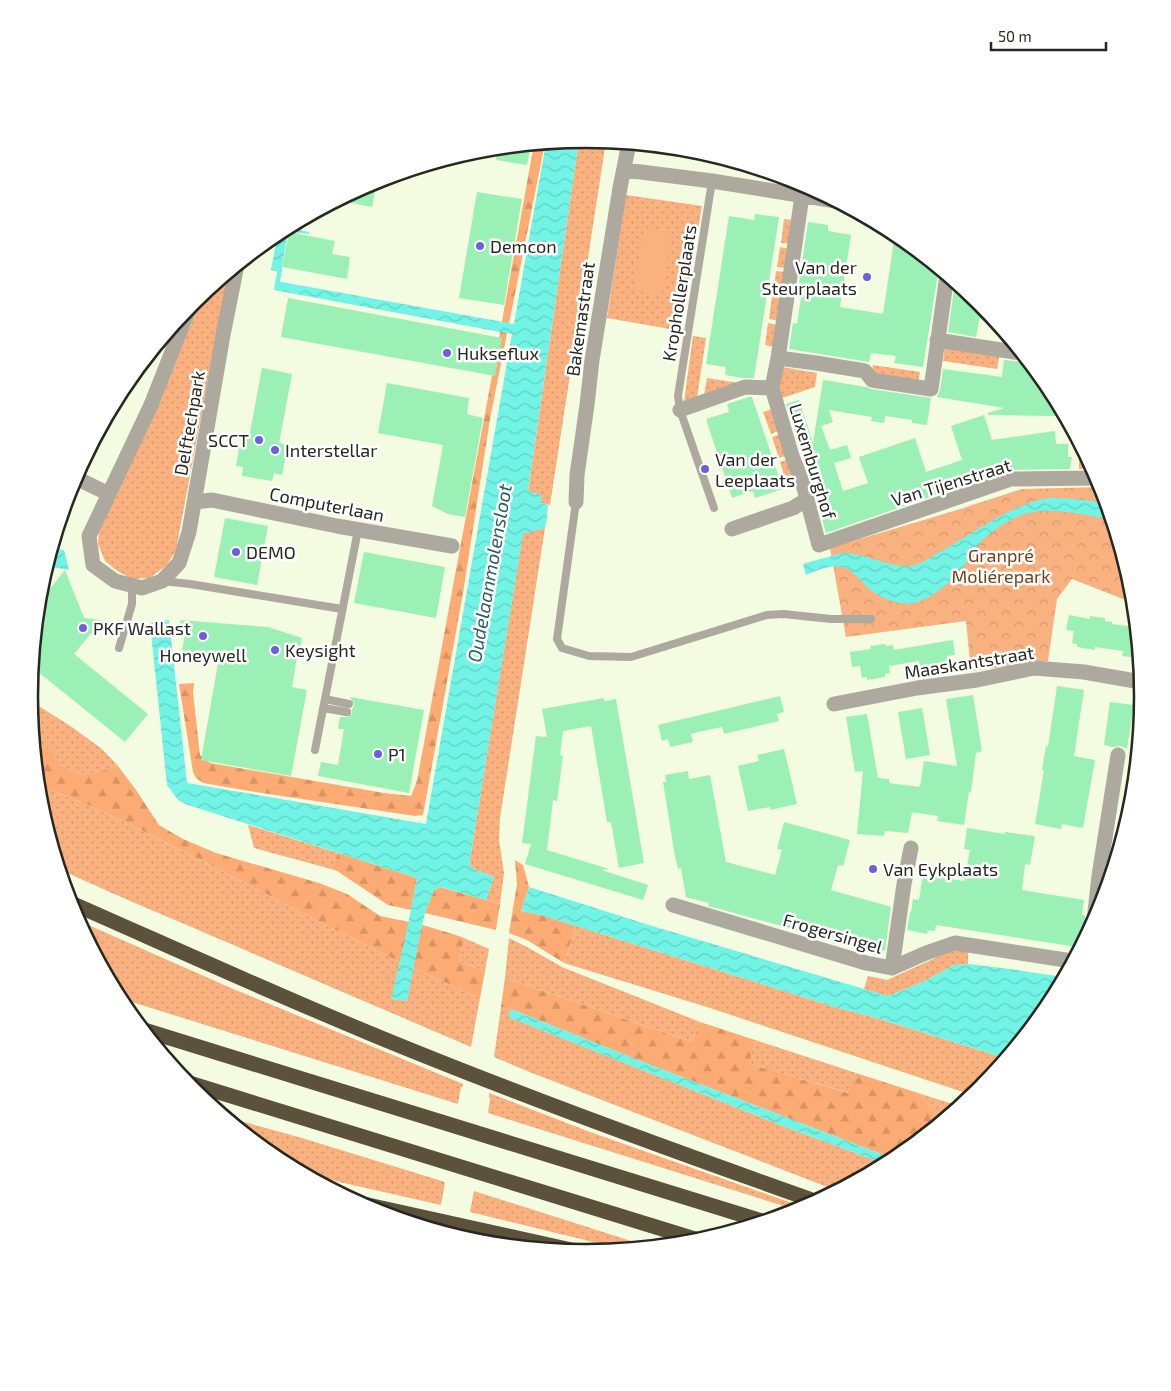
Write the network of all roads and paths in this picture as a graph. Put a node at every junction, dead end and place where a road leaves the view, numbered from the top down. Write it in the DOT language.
graph roads {
  1 [pos="628,150"];
  2 [pos="625,170"];
  3 [pos="712,182"];
  4 [pos="802,196"];
  5 [pos="814,198"];
  6 [pos="235,274"];
  7 [pos="946,282"];
  8 [pos="184,323"];
  9 [pos="937,340"];
  10 [pos="1012,352"];
  11 [pos="778,358"];
  12 [pos="772,388"];
  13 [pos="680,410"];
  14 [pos="1088,478"];
  15 [pos="81,481"];
  16 [pos="109,494"];
  17 [pos="811,498"];
  18 [pos="194,502"];
  19 [pos="576,502"];
  20 [pos="714,508"];
  21 [pos="732,529"];
  22 [pos="358,530"];
  23 [pos="819,545"];
  24 [pos="452,546"];
  25 [pos="162,581"];
  26 [pos="132,586"];
  27 [pos="342,609"];
  28 [pos="870,619"];
  29 [pos="119,648"];
  30 [pos="1133,681"];
  31 [pos="325,699"];
  32 [pos="349,704"];
  33 [pos="834,704"];
  34 [pos="323,708"];
  35 [pos="347,712"];
  36 [pos="315,750"];
  37 [pos="1118,755"];
  38 [pos="911,848"];
  39 [pos="1097,890"];
  40 [pos="673,905"];
  41 [pos="80,907"];
  42 [pos="1065,960"];
  43 [pos="892,968"];
  44 [pos="154,1033"];
  45 [pos="202,1087"];
  46 [pos="805,1197"];
  47 [pos="410,1214"];
  48 [pos="751,1218"];
  49 [pos="681,1235"];
  50 [pos="526,1240"];
  1 -- 2 [label="street, Bakemastraat"];
  2 -- 3 [label="street"];
  2 -- 19 [label="street, Bakemastraat"];
  3 -- 4 [label="street"];
  3 -- 13 [label="lane, Krophollerplaats"];
  4 -- 5 [label="street"];
  4 -- 11 [label="street, Luxemburghof"];
  6 -- 18 [label="street, Delftechpark"];
  7 -- 9 [label="street"];
  8 -- 16 [label="street, Delftechpark"];
  9 -- 10 [label="street"];
  9 -- 11 [label="street"];
  11 -- 12 [label="street, Luxemburghof"];
  12 -- 13 [label="street, Luxemburghof"];
  12 -- 17 [label="street, Luxemburghof"];
  13 -- 20 [label="lane"];
  14 -- 23 [label="street, Van Tijenstraat"];
  15 -- 16 [label="street"];
  16 -- 26 [label="street, Delftechpark"];
  17 -- 21 [label="street"];
  17 -- 23 [label="street, Luxemburghof"];
  18 -- 22 [label="street, Computerlaan"];
  18 -- 25 [label="street, Delftechpark"];
  19 -- 28 [label="lane"];
  22 -- 24 [label="street, Computerlaan"];
  22 -- 27 [label="lane"];
  25 -- 26 [label="street, Delftechpark"];
  25 -- 27 [label="lane, Delftechpark"];
  26 -- 29 [label="lane"];
  27 -- 31 [label="lane"];
  30 -- 33 [label="street, Maaskantstraat"];
  31 -- 32 [label="lane"];
  31 -- 34 [label="lane"];
  34 -- 35 [label="lane"];
  34 -- 36 [label="lane"];
  37 -- 39 [label="street"];
  38 -- 43 [label="street"];
  40 -- 43 [label="street, Frogersingel"];
  41 -- 46 [label="highway"];
  42 -- 43 [label="street, Frogersingel"];
  44 -- 48 [label="highway"];
  45 -- 49 [label="highway"];
  47 -- 50 [label="highway"];
}
